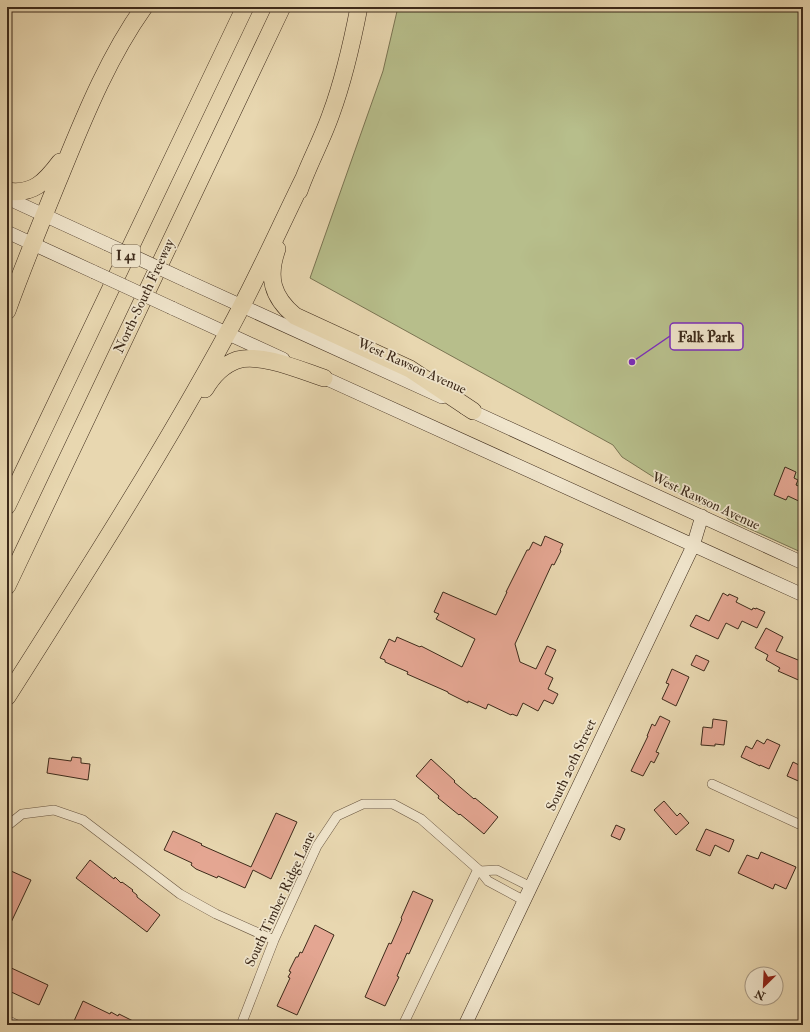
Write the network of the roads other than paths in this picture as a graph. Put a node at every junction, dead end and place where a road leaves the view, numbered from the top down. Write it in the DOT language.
graph roads {
  1 [pos="144,7"];
  2 [pos="245,7"];
  3 [pos="282,7"];
  4 [pos="359,7"];
  5 [pos="73,144"];
  6 [pos="302,180"];
  7 [pos="7,192"];
  8 [pos="7,198"];
  9 [pos="44,215"];
  10 [pos="7,232"];
  11 [pos="32,243"];
  12 [pos="241,306"];
  13 [pos="7,311"];
  14 [pos="228,333"];
  15 [pos="324,378"];
  16 [pos="473,411"];
  17 [pos="168,436"];
  18 [pos="7,506"];
  19 [pos="702,516"];
  20 [pos="693,546"];
  21 [pos="803,562"];
  22 [pos="7,586"];
  23 [pos="803,595"];
  24 [pos="7,697"];
  25 [pos="712,784"];
  26 [pos="7,826"];
  27 [pos="803,826"];
  28 [pos="479,870"];
  29 [pos="531,887"];
  30 [pos="525,901"];
  31 [pos="274,940"];
  32 [pos="7,1020"];
  33 [pos="243,1024"];
  34 [pos="17,1025"];
  35 [pos="403,1025"];
  36 [pos="465,1025"];
  1 -- 5 [label="highway"];
  2 -- 18 [label="highway, I 41"];
  3 -- 22 [label="highway, North-South Freeway / I 41"];
  4 -- 6 [label="highway"];
  5 -- 7 [label="highway"];
  5 -- 9 [label="highway"];
  6 -- 12 [label="highway"];
  6 -- 16 [label="highway"];
  8 -- 9 [label="main road, West Rawson Avenue"];
  9 -- 11 [label="highway"];
  9 -- 12 [label="main road, West Rawson Avenue, bridge"];
  10 -- 11 [label="main road"];
  11 -- 13 [label="highway"];
  11 -- 14 [label="main road, bridge"];
  12 -- 14 [label="highway"];
  12 -- 16 [label="main road, West Rawson Avenue"];
  14 -- 15 [label="main road"];
  14 -- 17 [label="highway"];
  15 -- 17 [label="highway"];
  15 -- 20 [label="main road"];
  16 -- 19 [label="main road, West Rawson Avenue"];
  17 -- 24 [label="highway"];
  19 -- 20 [label="main road, South 20th Street"];
  19 -- 21 [label="main road, West Rawson Avenue"];
  20 -- 23 [label="main road"];
  20 -- 29 [label="main road, South 20th Street"];
  25 -- 27 [label="street"];
  26 -- 31 [label="street"];
  28 -- 29 [label="street"];
  28 -- 30 [label="street"];
  28 -- 31 [label="street, South Timber Ridge Lane"];
  28 -- 35 [label="street"];
  29 -- 30 [label="main road, South 20th Street"];
  30 -- 36 [label="main road, South 20th Street"];
  31 -- 33 [label="street, South Timber Ridge Lane"];
  32 -- 34 [label="street"];
}
